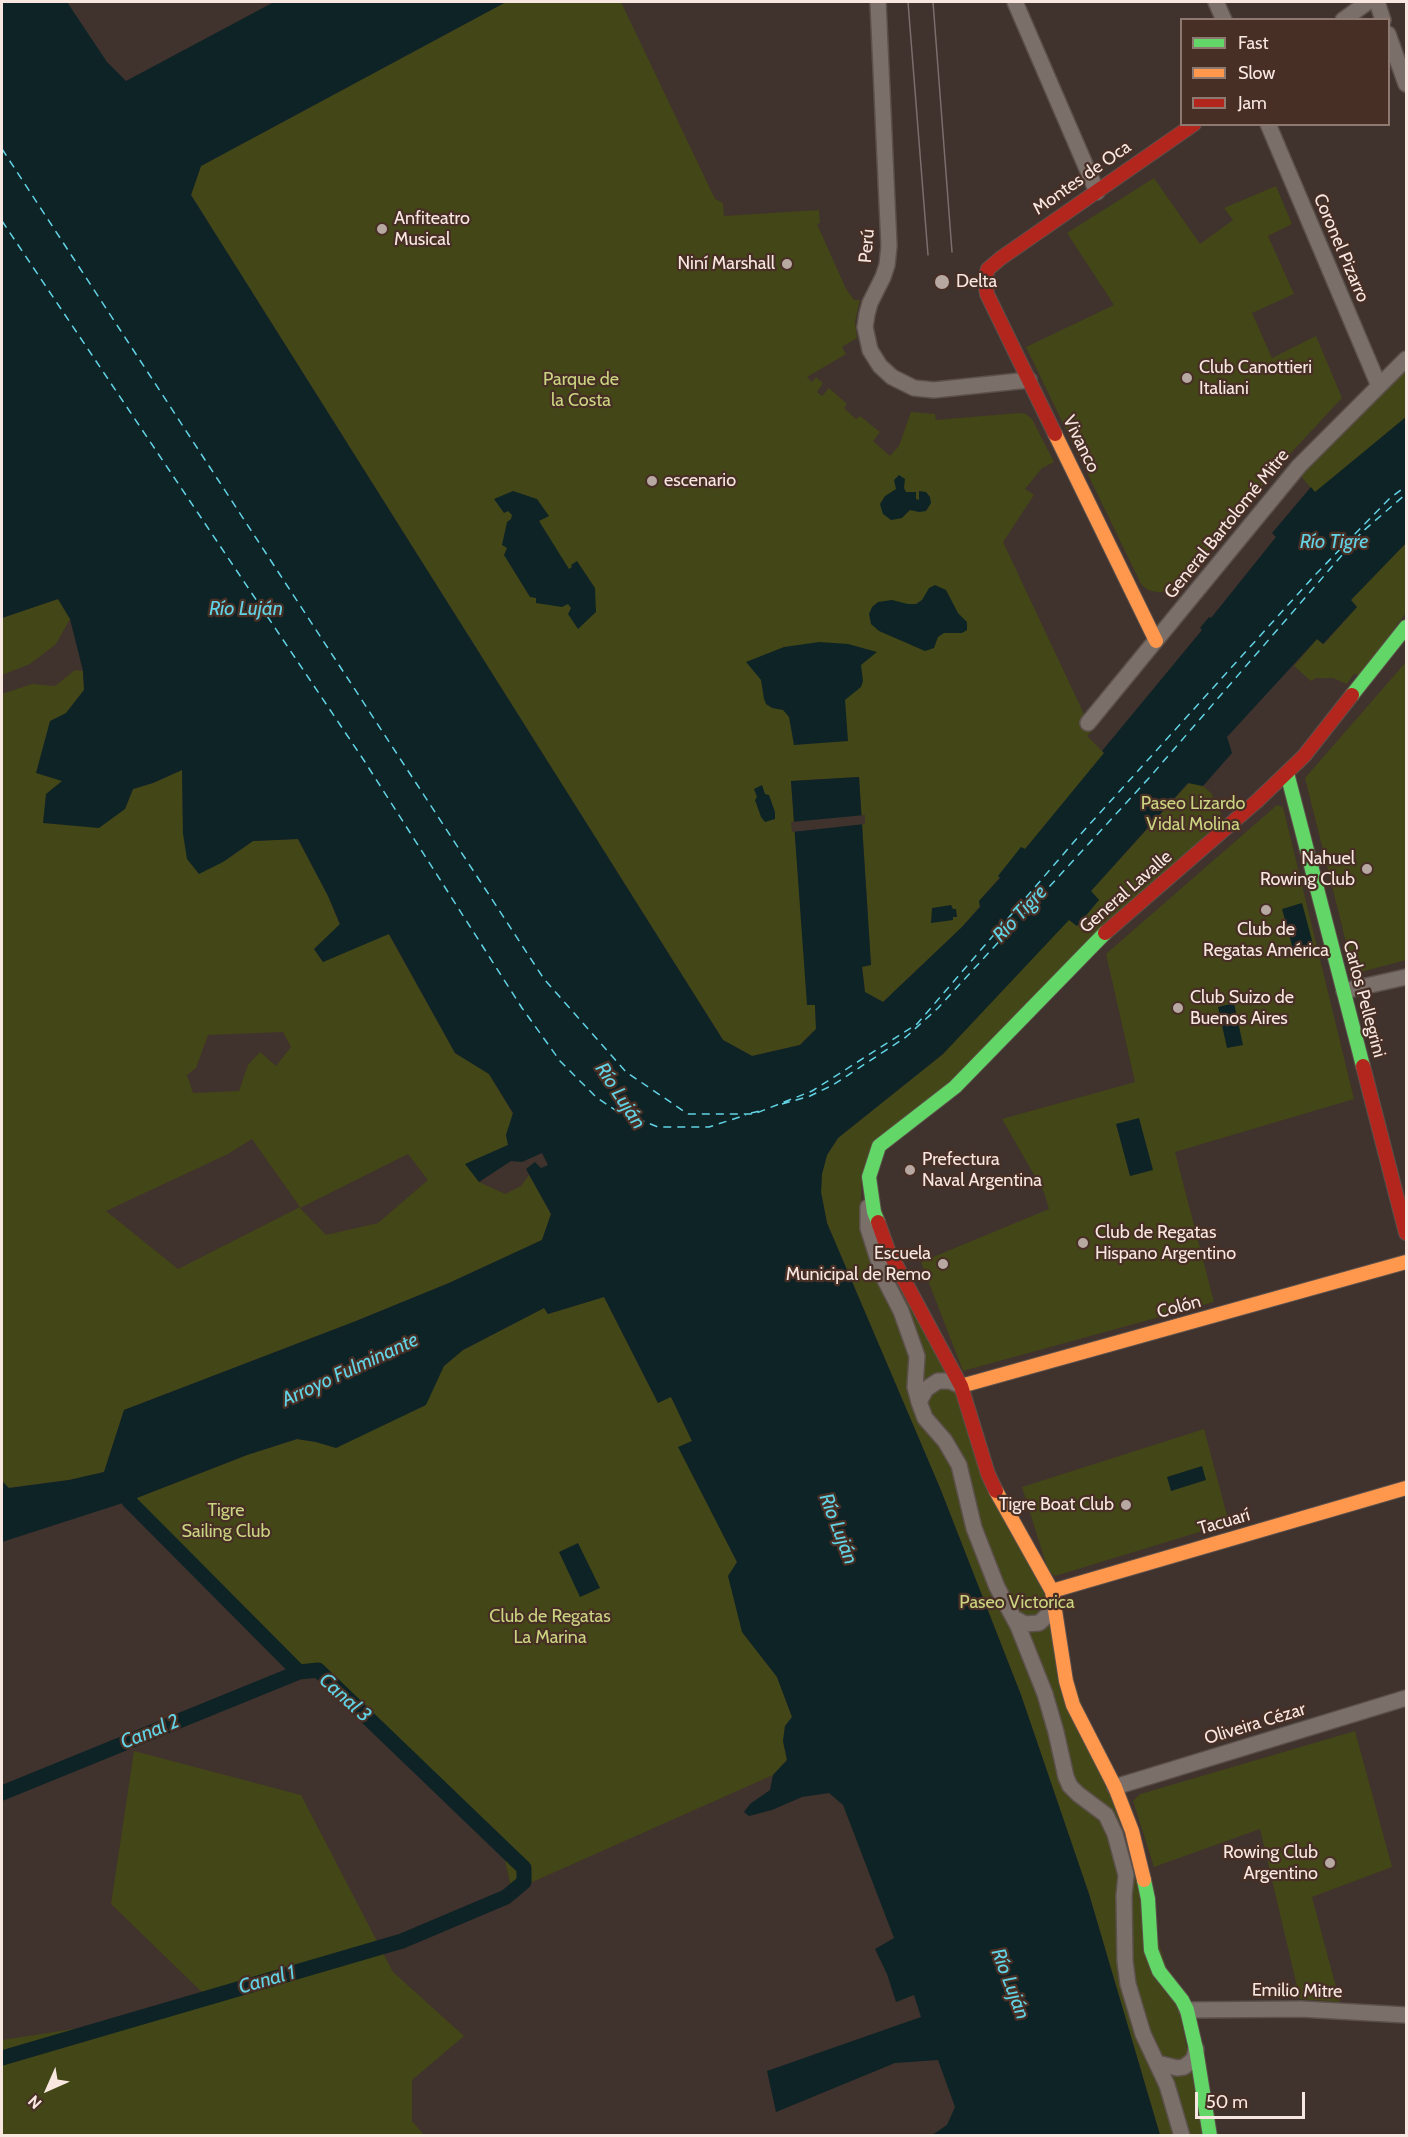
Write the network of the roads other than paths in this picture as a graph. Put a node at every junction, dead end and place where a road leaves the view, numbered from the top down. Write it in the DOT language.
graph roads {
  1 [pos="878,2"];
  2 [pos="1014,2"];
  3 [pos="1216,2"];
  4 [pos="1368,2"];
  5 [pos="1377,2"];
  6 [pos="1223,18"];
  7 [pos="1346,18"];
  8 [pos="1382,18"];
  9 [pos="1390,37"];
  10 [pos="1407,84"];
  11 [pos="1191,126"];
  12 [pos="1269,126"];
  13 [pos="1097,192"];
  14 [pos="994,264"];
  15 [pos="1407,359"];
  16 [pos="1029,380"];
  17 [pos="1379,386"];
  18 [pos="1407,627"];
  19 [pos="1156,641"];
  20 [pos="1088,723"];
  21 [pos="1287,773"];
  22 [pos="1407,977"];
  23 [pos="1344,991"];
  24 [pos="869,1178"];
  25 [pos="1407,1233"];
  26 [pos="1407,1262"];
  27 [pos="961,1386"];
  28 [pos="919,1402"];
  29 [pos="1407,1488"];
  30 [pos="1053,1596"];
  31 [pos="1014,1618"];
  32 [pos="1407,1698"];
  33 [pos="1115,1787"];
  34 [pos="1187,2010"];
  35 [pos="1407,2015"];
  36 [pos="1196,2049"];
  37 [pos="1157,2063"];
  38 [pos="1182,2136"];
  39 [pos="1210,2136"];
  1 -- 16 [label="street, Perú"];
  2 -- 13 [label="street"];
  3 -- 6 [label="street"];
  4 -- 7 [label="street"];
  5 -- 8 [label="street"];
  9 -- 10 [label="street"];
  11 -- 13 [label="street, Montes de Oca"];
  12 -- 17 [label="street, Coronel Pizarro"];
  13 -- 14 [label="street, Montes de Oca"];
  14 -- 16 [label="street, Vivanco"];
  15 -- 17 [label="street, General Bartolomé Mitre"];
  16 -- 19 [label="street, Vivanco"];
  17 -- 19 [label="street, General Bartolomé Mitre"];
  18 -- 21 [label="street, General Lavalle"];
  19 -- 20 [label="street, General Bartolomé Mitre"];
  21 -- 23 [label="street, Carlos Pellegrini"];
  21 -- 24 [label="street, General Lavalle"];
  22 -- 23 [label="street"];
  23 -- 25 [label="street, Carlos Pellegrini"];
  24 -- 27 [label="street"];
  24 -- 28 [label="street"];
  26 -- 27 [label="street, Colón"];
  27 -- 28 [label="street"];
  27 -- 30 [label="street"];
  28 -- 31 [label="street"];
  29 -- 30 [label="street, Tacuarí"];
  30 -- 31 [label="street"];
  30 -- 33 [label="street"];
  31 -- 37 [label="street"];
  32 -- 33 [label="street, Oliveira Cézar"];
  33 -- 34 [label="street"];
  34 -- 35 [label="street, Emilio Mitre"];
  34 -- 36 [label="street"];
  36 -- 37 [label="street"];
  36 -- 39 [label="street"];
  37 -- 38 [label="street"];
}
